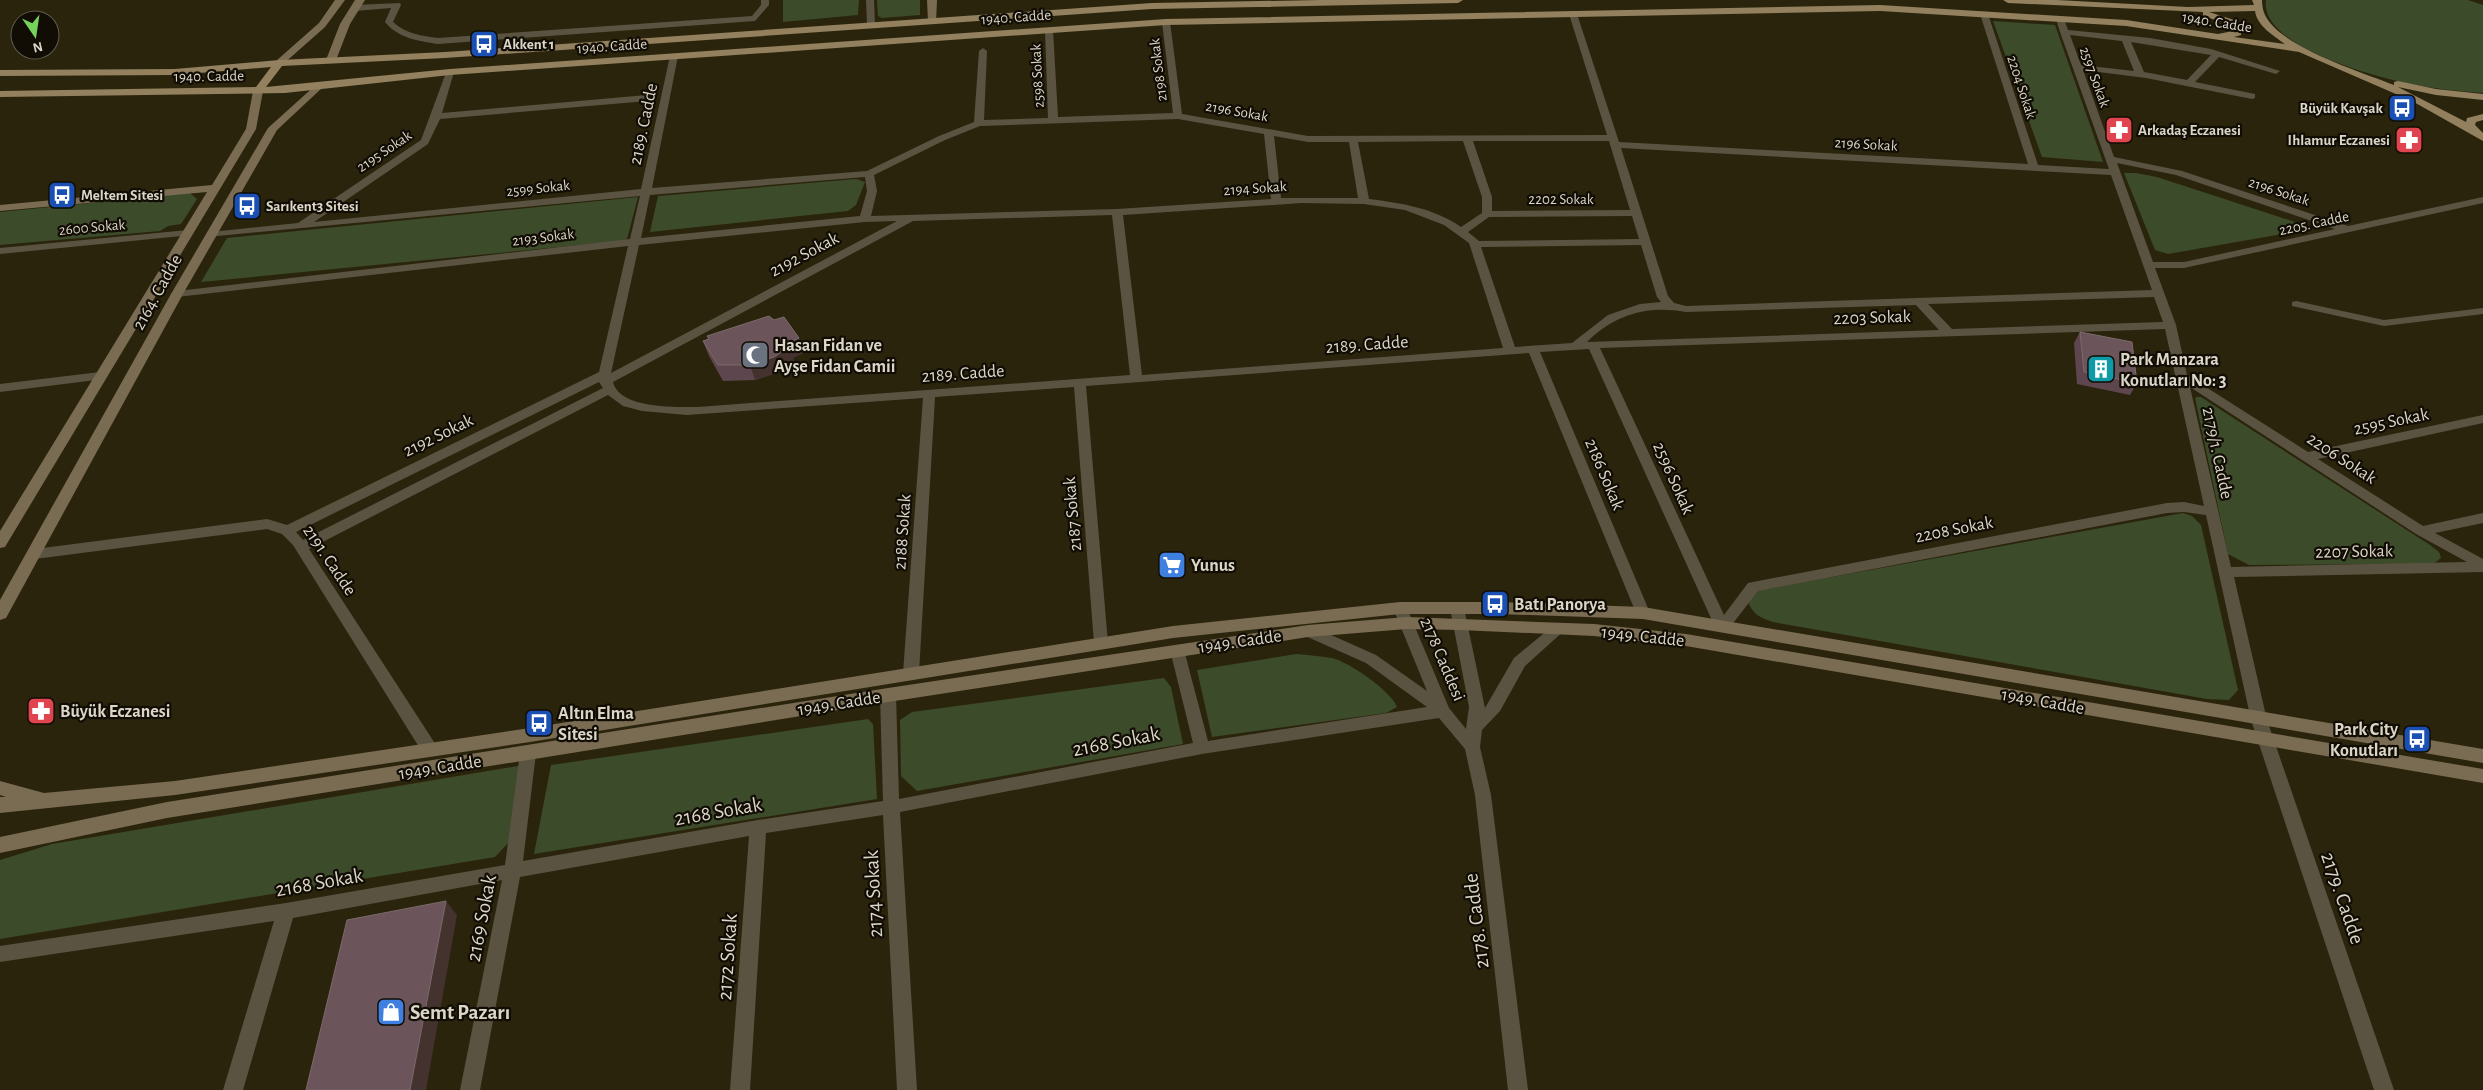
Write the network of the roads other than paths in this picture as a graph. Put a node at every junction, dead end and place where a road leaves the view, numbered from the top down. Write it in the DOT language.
graph roads {
  1 [pos="340,0"];
  2 [pos="765,0"];
  3 [pos="870,0"];
  4 [pos="932,0"];
  5 [pos="1458,0"];
  6 [pos="2008,0"];
  7 [pos="1336,1"];
  8 [pos="400,2"];
  9 [pos="2256,2"];
  10 [pos="358,4"];
  11 [pos="2188,10"];
  12 [pos="1573,14"];
  13 [pos="1984,14"];
  14 [pos="2060,19"];
  15 [pos="933,21"];
  16 [pos="1166,22"];
  17 [pos="871,25"];
  18 [pos="1049,30"];
  19 [pos="2064,32"];
  20 [pos="2200,35"];
  21 [pos="2126,39"];
  22 [pos="2303,50"];
  23 [pos="983,51"];
  24 [pos="2217,54"];
  25 [pos="674,56"];
  26 [pos="331,60"];
  27 [pos="280,63"];
  28 [pos="2077,67"];
  29 [pos="2276,71"];
  30 [pos="2351,71"];
  31 [pos="450,72"];
  32 [pos="0,73"];
  33 [pos="2140,74"];
  34 [pos="323,78"];
  35 [pos="2189,83"];
  36 [pos="258,91"];
  37 [pos="0,94"];
  38 [pos="2252,96"];
  39 [pos="2483,97"];
  40 [pos="647,98"];
  41 [pos="436,116"];
  42 [pos="1178,116"];
  43 [pos="2483,117"];
  44 [pos="1053,121"];
  45 [pos="979,124"];
  46 [pos="1269,132"];
  47 [pos="2479,135"];
  48 [pos="1353,139"];
  49 [pos="1467,139"];
  50 [pos="1613,141"];
  51 [pos="2111,159"];
  52 [pos="2034,167"];
  53 [pos="2116,172"];
  54 [pos="869,174"];
  55 [pos="216,188"];
  56 [pos="646,192"];
  57 [pos="2483,200"];
  58 [pos="1364,201"];
  59 [pos="1276,202"];
  60 [pos="0,208"];
  61 [pos="1117,212"];
  62 [pos="1636,213"];
  63 [pos="1487,214"];
  64 [pos="914,216"];
  65 [pos="865,219"];
  66 [pos="299,227"];
  67 [pos="2351,230"];
  68 [pos="1461,232"];
  69 [pos="188,233"];
  70 [pos="211,235"];
  71 [pos="633,242"];
  72 [pos="1645,242"];
  73 [pos="1476,244"];
  74 [pos="0,251"];
  75 [pos="2150,265"];
  76 [pos="2160,293"];
  77 [pos="177,294"];
  78 [pos="1919,301"];
  79 [pos="1668,304"];
  80 [pos="2296,304"];
  81 [pos="2483,311"];
  82 [pos="2170,325"];
  83 [pos="1948,332"];
  84 [pos="1593,345"];
  85 [pos="1576,346"];
  86 [pos="1533,349"];
  87 [pos="1510,351"];
  88 [pos="100,376"];
  89 [pos="1136,378"];
  90 [pos="2184,378"];
  91 [pos="607,382"];
  92 [pos="1080,382"];
  93 [pos="0,388"];
  94 [pos="930,394"];
  95 [pos="2483,419"];
  96 [pos="2306,457"];
  97 [pos="2213,512"];
  98 [pos="2483,518"];
  99 [pos="288,530"];
  100 [pos="2421,531"];
  101 [pos="0,543"];
  102 [pos="301,546"];
  103 [pos="35,554"];
  104 [pos="2483,566"];
  105 [pos="2226,572"];
  106 [pos="1643,613"];
  107 [pos="0,614"];
  108 [pos="1404,615"];
  109 [pos="1458,616"];
  110 [pos="1722,627"];
  111 [pos="1559,629"];
  112 [pos="1308,631"];
  113 [pos="1101,643"];
  114 [pos="1177,650"];
  115 [pos="911,673"];
  116 [pos="888,695"];
  117 [pos="1443,711"];
  118 [pos="2259,720"];
  119 [pos="1476,726"];
  120 [pos="2266,739"];
  121 [pos="1472,747"];
  122 [pos="1202,748"];
  123 [pos="430,750"];
  124 [pos="528,753"];
  125 [pos="2483,756"];
  126 [pos="2483,776"];
  127 [pos="0,788"];
  128 [pos="58,800"];
  129 [pos="0,805"];
  130 [pos="890,807"];
  131 [pos="758,826"];
  132 [pos="4,845"];
  133 [pos="513,870"];
  134 [pos="286,911"];
  135 [pos="0,954"];
  136 [pos="233,1090"];
  137 [pos="470,1090"];
  138 [pos="740,1090"];
  139 [pos="907,1090"];
  140 [pos="1518,1090"];
  141 [pos="2384,1090"];
  1 -- 27 [label="street, 2164. Cadde"];
  2 -- 8 [label="street"];
  3 -- 17 [label="street"];
  4 -- 15 [label="street"];
  5 -- 7 [label="main road, 1940. Cadde"];
  6 -- 11 [label="main road, 1940. Cadde"];
  7 -- 15 [label="main road, 1940. Cadde"];
  8 -- 10 [label="street"];
  9 -- 11 [label="main road, 1940. Cadde"];
  9 -- 22 [label="main road"];
  10 -- 26 [label="street"];
  11 -- 20 [label="main road"];
  12 -- 13 [label="main road, 1940. Cadde"];
  12 -- 16 [label="main road, 1940. Cadde"];
  12 -- 50 [label="street"];
  13 -- 14 [label="main road, 1940. Cadde"];
  13 -- 52 [label="street, 2204 Sokak"];
  14 -- 19 [label="street, 2597 Sokak"];
  14 -- 20 [label="main road, 1940. Cadde"];
  15 -- 17 [label="main road, 1940. Cadde"];
  16 -- 18 [label="main road, 1940. Cadde"];
  16 -- 42 [label="street, 2198 Sokak"];
  17 -- 26 [label="main road, 1940. Cadde"];
  18 -- 25 [label="main road, 1940. Cadde"];
  18 -- 44 [label="street, 2598 Sokak"];
  19 -- 21 [label="street"];
  19 -- 28 [label="street, 2597 Sokak"];
  20 -- 22 [label="main road, 1940. Cadde"];
  21 -- 24 [label="street"];
  21 -- 33 [label="street"];
  22 -- 30 [label="main road"];
  23 -- 45 [label="street"];
  24 -- 29 [label="street"];
  24 -- 35 [label="street"];
  25 -- 31 [label="main road, 1940. Cadde"];
  25 -- 56 [label="street, 2189. Cadde"];
  26 -- 27 [label="main road, 1940. Cadde"];
  26 -- 34 [label="main road"];
  27 -- 32 [label="main road, 1940. Cadde"];
  27 -- 36 [label="main road, 2164. Cadde"];
  28 -- 33 [label="street"];
  28 -- 51 [label="street, 2597 Sokak"];
  30 -- 39 [label="main road"];
  30 -- 47 [label="main road"];
  31 -- 34 [label="main road, 1940. Cadde"];
  31 -- 41 [label="street, 2195 Sokak"];
  33 -- 35 [label="street"];
  34 -- 36 [label="main road, 1940. Cadde"];
  34 -- 70 [label="street, 2164. Cadde"];
  35 -- 38 [label="street"];
  36 -- 37 [label="main road, 1940. Cadde"];
  36 -- 55 [label="street, 2164. Cadde"];
  40 -- 41 [label="street"];
  41 -- 66 [label="street, 2195 Sokak"];
  42 -- 44 [label="street, 2196 Sokak"];
  42 -- 46 [label="street, 2196 Sokak"];
  43 -- 47 [label="main road"];
  44 -- 45 [label="street, 2196 Sokak"];
  45 -- 54 [label="street, 2196 Sokak"];
  46 -- 48 [label="street, 2196 Sokak"];
  46 -- 59 [label="street"];
  48 -- 49 [label="street, 2196 Sokak"];
  48 -- 58 [label="street"];
  49 -- 50 [label="street, 2196 Sokak"];
  49 -- 63 [label="street"];
  50 -- 52 [label="street, 2196 Sokak"];
  50 -- 62 [label="street"];
  51 -- 53 [label="street, 2597 Sokak"];
  51 -- 67 [label="street, 2196 Sokak"];
  52 -- 53 [label="street, 2196 Sokak"];
  53 -- 75 [label="street, 2179/1. Cadde"];
  54 -- 56 [label="street, 2599 Sokak"];
  54 -- 65 [label="street"];
  55 -- 60 [label="street"];
  55 -- 69 [label="street, 2164. Cadde"];
  56 -- 66 [label="street, 2599 Sokak"];
  56 -- 71 [label="street, 2189. Cadde"];
  57 -- 67 [label="street, 2205. Cadde"];
  58 -- 59 [label="street, 2194 Sokak"];
  58 -- 68 [label="street, 2194 Sokak"];
  59 -- 61 [label="street, 2194 Sokak"];
  61 -- 64 [label="street, 2194 Sokak"];
  61 -- 89 [label="street"];
  62 -- 63 [label="street, 2202 Sokak"];
  62 -- 72 [label="street"];
  63 -- 68 [label="street"];
  64 -- 65 [label="street, 2193 Sokak"];
  64 -- 91 [label="street, 2192 Sokak"];
  65 -- 71 [label="street, 2193 Sokak"];
  66 -- 70 [label="street, 2599 Sokak"];
  67 -- 75 [label="street, 2205. Cadde"];
  68 -- 73 [label="street, 2194 Sokak"];
  69 -- 74 [label="street, 2600 Sokak"];
  69 -- 88 [label="street, 2164. Cadde"];
  70 -- 77 [label="street, 2164. Cadde"];
  71 -- 77 [label="street, 2193 Sokak"];
  71 -- 91 [label="street, 2189. Cadde"];
  72 -- 73 [label="street"];
  72 -- 79 [label="street"];
  73 -- 87 [label="street"];
  75 -- 76 [label="street, 2179/1. Cadde"];
  76 -- 78 [label="street, 2203 Sokak"];
  76 -- 82 [label="street, 2179/1. Cadde"];
  77 -- 103 [label="street, 2164. Cadde"];
  78 -- 79 [label="street, 2203 Sokak"];
  78 -- 83 [label="street"];
  79 -- 85 [label="street, 2203 Sokak"];
  80 -- 81 [label="street"];
  82 -- 83 [label="street, 2203 Sokak"];
  82 -- 90 [label="street, 2179/1. Cadde"];
  83 -- 84 [label="street, 2203 Sokak"];
  84 -- 85 [label="street, 2203 Sokak"];
  84 -- 110 [label="street, 2596 Sokak"];
  85 -- 86 [label="street, 2189. Cadde"];
  86 -- 87 [label="street, 2189. Cadde"];
  86 -- 106 [label="street, 2186 Sokak"];
  87 -- 89 [label="street, 2189. Cadde"];
  88 -- 93 [label="street"];
  88 -- 101 [label="street, 2164. Cadde"];
  89 -- 92 [label="street, 2189. Cadde"];
  90 -- 96 [label="street, 2206 Sokak"];
  90 -- 97 [label="street, 2179/1. Cadde"];
  91 -- 94 [label="street, 2189. Cadde"];
  91 -- 99 [label="street, 2192 Sokak"];
  91 -- 102 [label="street, 2192 Sokak"];
  92 -- 94 [label="street, 2189. Cadde"];
  92 -- 113 [label="street, 2187 Sokak"];
  94 -- 115 [label="street, 2188 Sokak"];
  95 -- 96 [label="street, 2595 Sokak"];
  96 -- 100 [label="street, 2206 Sokak"];
  97 -- 105 [label="street, 2179/1. Cadde"];
  97 -- 110 [label="street, 2208 Sokak"];
  98 -- 100 [label="street"];
  99 -- 102 [label="street, 2191. Cadde"];
  99 -- 103 [label="street, 2191. Cadde"];
  100 -- 104 [label="street, 2206 Sokak"];
  102 -- 123 [label="street, 2191. Cadde"];
  103 -- 107 [label="street, 2164. Cadde"];
  104 -- 105 [label="street, 2207 Sokak"];
  105 -- 118 [label="street, 2179/1. Cadde"];
  106 -- 109 [label="street, 1949. Cadde"];
  106 -- 110 [label="street, 1949. Cadde"];
  108 -- 109 [label="street, 1949. Cadde"];
  108 -- 112 [label="street, 1949. Cadde"];
  108 -- 113 [label="street, 1949. Cadde"];
  108 -- 117 [label="street, 2178 Caddesi"];
  109 -- 111 [label="street, 1949. Cadde"];
  109 -- 119 [label="street"];
  110 -- 118 [label="street, 1949. Cadde"];
  111 -- 119 [label="street"];
  111 -- 120 [label="street, 1949. Cadde"];
  112 -- 114 [label="street, 1949. Cadde"];
  112 -- 117 [label="street"];
  113 -- 115 [label="street, 1949. Cadde"];
  114 -- 116 [label="street, 1949. Cadde"];
  114 -- 122 [label="street"];
  115 -- 123 [label="street, 1949. Cadde"];
  116 -- 124 [label="street, 1949. Cadde"];
  116 -- 130 [label="street, 2174 Sokak"];
  117 -- 121 [label="street, 2178 Caddesi"];
  117 -- 122 [label="street, 2168 Sokak"];
  118 -- 120 [label="street, 2179. Cadde"];
  118 -- 125 [label="street, 1949. Cadde"];
  119 -- 121 [label="street"];
  120 -- 126 [label="street, 1949. Cadde"];
  120 -- 141 [label="street, 2179. Cadde"];
  121 -- 140 [label="street, 2178. Cadde"];
  122 -- 130 [label="street, 2168 Sokak"];
  123 -- 128 [label="street, 1949. Cadde"];
  124 -- 132 [label="street, 1949. Cadde"];
  124 -- 133 [label="street, 2169 Sokak"];
  127 -- 128 [label="street"];
  128 -- 129 [label="street, 1949. Cadde"];
  130 -- 131 [label="street, 2168 Sokak"];
  130 -- 139 [label="street, 2174 Sokak"];
  131 -- 133 [label="street, 2168 Sokak"];
  131 -- 138 [label="street, 2172 Sokak"];
  133 -- 134 [label="street, 2168 Sokak"];
  133 -- 137 [label="street, 2169 Sokak"];
  134 -- 135 [label="street, 2168 Sokak"];
  134 -- 136 [label="street"];
}
